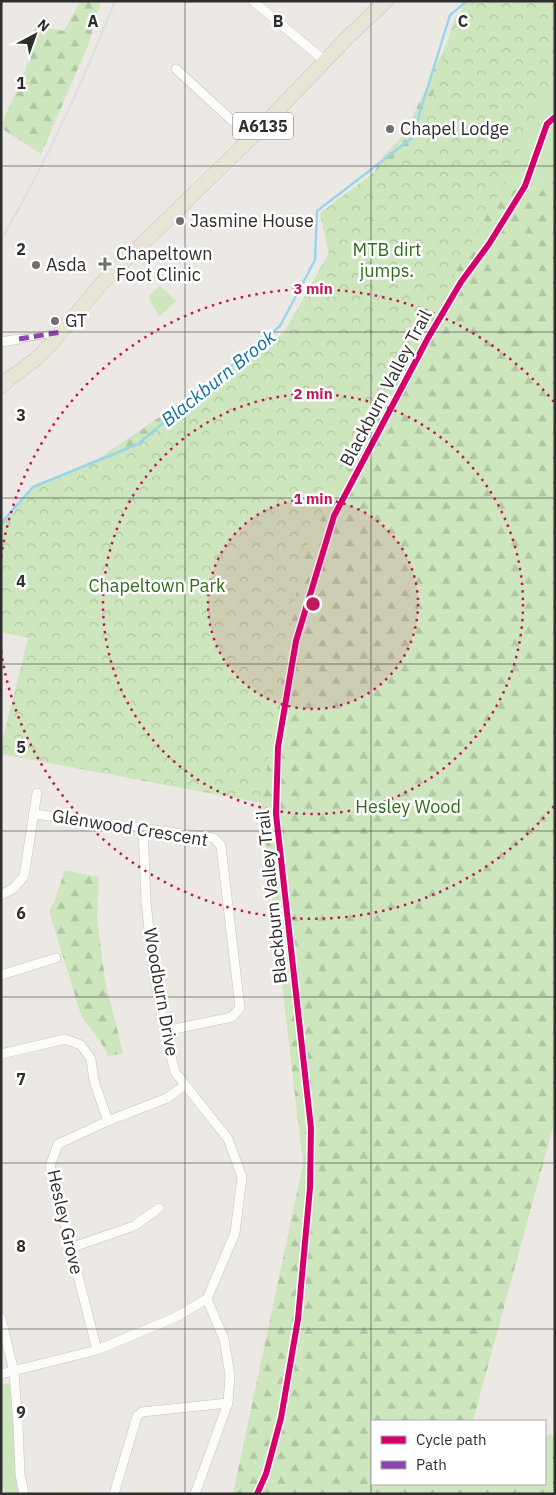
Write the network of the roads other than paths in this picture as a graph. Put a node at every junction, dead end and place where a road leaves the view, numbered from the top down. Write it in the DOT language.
graph roads {
  1 [pos="254,1"];
  2 [pos="386,1"];
  3 [pos="325,61"];
  4 [pos="176,69"];
  5 [pos="251,138"];
  6 [pos="61,332"];
  7 [pos="19,339"];
  8 [pos="1,342"];
  9 [pos="4,382"];
  10 [pos="37,794"];
  11 [pos="34,814"];
  12 [pos="143,827"];
  13 [pos="1,895"];
  14 [pos="56,958"];
  15 [pos="1,975"];
  16 [pos="165,1030"];
  17 [pos="1,1054"];
  18 [pos="185,1086"];
  19 [pos="108,1121"];
  20 [pos="158,1208"];
  21 [pos="70,1248"];
  22 [pos="207,1299"];
  23 [pos="1,1318"];
  24 [pos="97,1350"];
  25 [pos="14,1372"];
  26 [pos="1,1374"];
  27 [pos="228,1403"];
  28 [pos="24,1494"];
  29 [pos="114,1494"];
  30 [pos="195,1494"];
  1 -- 3 [label="street"];
  2 -- 3 [label="main road, A6135"];
  3 -- 5 [label="main road, A6135"];
  4 -- 5 [label="street"];
  5 -- 6 [label="main road, A6135"];
  6 -- 7 [label="street"];
  6 -- 9 [label="main road, A6135"];
  7 -- 8 [label="street"];
  10 -- 11 [label="street, Glenwood Crescent"];
  11 -- 12 [label="street, Glenwood Crescent"];
  11 -- 13 [label="street, Glenwood Crescent"];
  12 -- 16 [label="street, Woodburn Drive"];
  12 -- 16 [label="street, Glenwood Crescent"];
  14 -- 15 [label="street"];
  16 -- 18 [label="street, Woodburn Drive"];
  17 -- 19 [label="street"];
  18 -- 19 [label="street, Hesley Grove"];
  18 -- 22 [label="street, Woodburn Drive"];
  19 -- 21 [label="street, Hesley Grove"];
  20 -- 21 [label="street"];
  21 -- 24 [label="street, Hesley Grove"];
  22 -- 24 [label="street"];
  22 -- 27 [label="street"];
  23 -- 25 [label="street"];
  24 -- 25 [label="street"];
  25 -- 26 [label="street"];
  25 -- 28 [label="street"];
  27 -- 29 [label="street"];
  27 -- 30 [label="street"];
}
